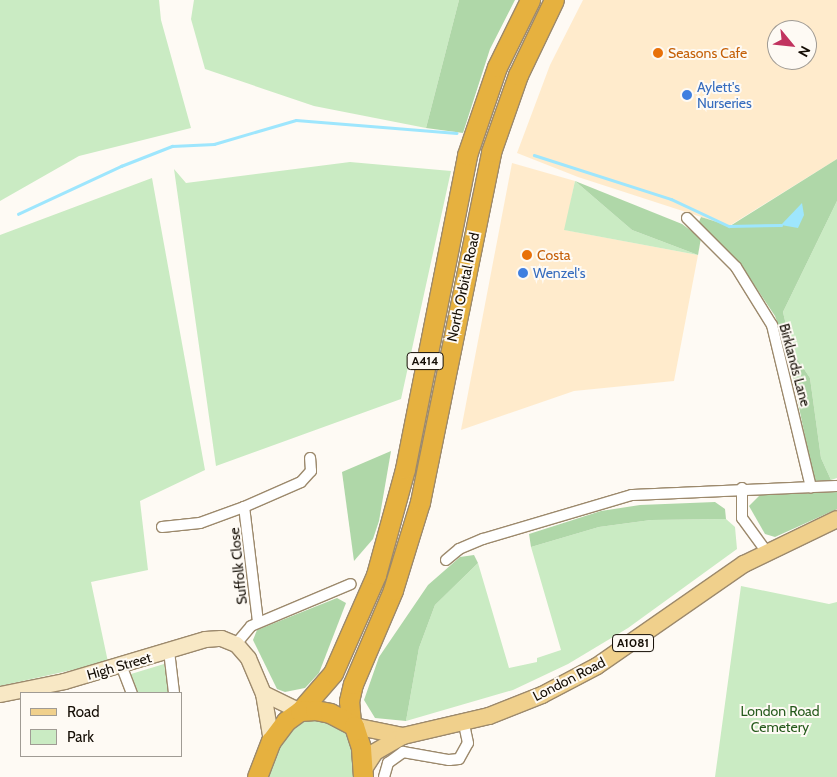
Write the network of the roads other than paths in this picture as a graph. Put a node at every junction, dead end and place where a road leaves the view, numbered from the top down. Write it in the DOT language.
graph roads {
  1 [pos="530,0"];
  2 [pos="554,0"];
  3 [pos="687,218"];
  4 [pos="310,458"];
  5 [pos="837,486"];
  6 [pos="811,487"];
  7 [pos="742,488"];
  8 [pos="244,507"];
  9 [pos="837,519"];
  10 [pos="162,527"];
  11 [pos="766,551"];
  12 [pos="446,560"];
  13 [pos="351,584"];
  14 [pos="258,622"];
  15 [pos="236,644"];
  16 [pos="169,651"];
  17 [pos="121,666"];
  18 [pos="132,692"];
  19 [pos="174,692"];
  20 [pos="263,693"];
  21 [pos="0,694"];
  22 [pos="300,711"];
  23 [pos="352,724"];
  24 [pos="464,724"];
  25 [pos="403,736"];
  26 [pos="271,741"];
  27 [pos="363,773"];
  28 [pos="257,777"];
  29 [pos="384,777"];
  1 -- 22 [label="highway, North Orbital Road / A414"];
  2 -- 23 [label="highway, North Orbital Road / A414"];
  3 -- 6 [label="street, Birklands Lane"];
  4 -- 8 [label="street, Suffolk Close"];
  5 -- 6 [label="street"];
  6 -- 7 [label="street"];
  7 -- 11 [label="street"];
  7 -- 12 [label="street"];
  8 -- 10 [label="street, Suffolk Close"];
  8 -- 14 [label="street, Suffolk Close"];
  9 -- 11 [label="main road, London Road / A1081"];
  11 -- 24 [label="main road, London Road / A1081"];
  13 -- 14 [label="street"];
  14 -- 15 [label="street"];
  15 -- 16 [label="street, High Street"];
  15 -- 20 [label="street"];
  16 -- 17 [label="street, High Street"];
  16 -- 19 [label="street"];
  17 -- 18 [label="street"];
  17 -- 21 [label="street, High Street"];
  20 -- 22 [label="street"];
  20 -- 26 [label="street"];
  22 -- 23 [label="highway"];
  22 -- 26 [label="highway, North Orbital Road"];
  23 -- 25 [label="main road, London Road / A1081"];
  23 -- 27 [label="highway, North Orbital Road"];
  24 -- 25 [label="main road, London Road / A1081"];
  24 -- 29 [label="street"];
  25 -- 27 [label="main road, London Road / A1081"];
  26 -- 28 [label="highway"];
}
